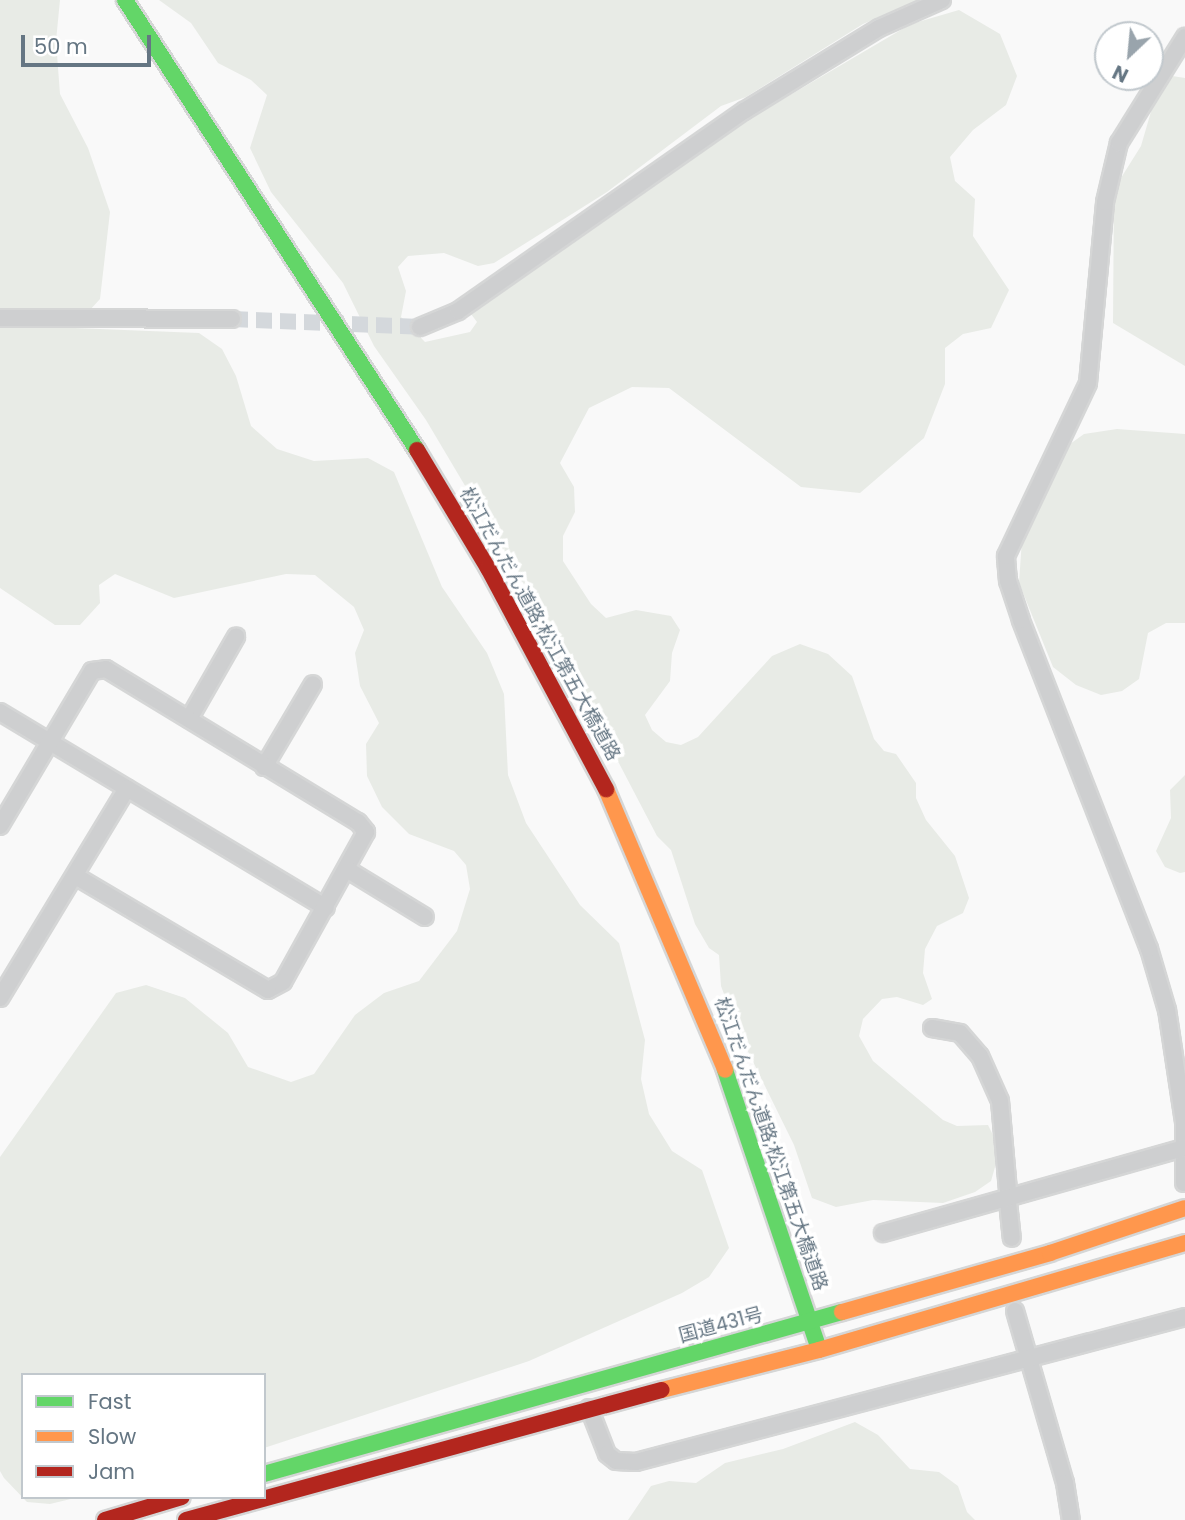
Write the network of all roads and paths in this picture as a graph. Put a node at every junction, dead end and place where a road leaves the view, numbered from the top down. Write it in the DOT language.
graph roads {
  1 [pos="125,0"];
  2 [pos="942,0"];
  3 [pos="1185,37"];
  4 [pos="0,318"];
  5 [pos="232,318"];
  6 [pos="420,327"];
  7 [pos="236,637"];
  8 [pos="313,684"];
  9 [pos="0,712"];
  10 [pos="189,719"];
  11 [pos="50,742"];
  12 [pos="264,767"];
  13 [pos="127,788"];
  14 [pos="0,826"];
  15 [pos="348,870"];
  16 [pos="75,876"];
  17 [pos="326,908"];
  18 [pos="425,917"];
  19 [pos="0,998"];
  20 [pos="932,1028"];
  21 [pos="1184,1148"];
  22 [pos="1185,1183"];
  23 [pos="1185,1208"];
  24 [pos="883,1233"];
  25 [pos="1012,1238"];
  26 [pos="1185,1243"];
  27 [pos="1015,1311"];
  28 [pos="1185,1317"];
  29 [pos="810,1322"];
  30 [pos="820,1350"];
  31 [pos="1027,1362"];
  32 [pos="589,1408"];
  33 [pos="266,1473"];
  34 [pos="175,1499"];
  35 [pos="240,1512"];
  36 [pos="105,1520"];
  37 [pos="186,1520"];
  38 [pos="1071,1520"];
  1 -- 29 [label="highway, 松江だんだん道路;松江第五大橋道路"];
  2 -- 6 [label="street"];
  3 -- 21 [label="street"];
  4 -- 5 [label="street"];
  7 -- 10 [label="street"];
  8 -- 12 [label="street"];
  9 -- 11 [label="street"];
  10 -- 11 [label="street"];
  10 -- 12 [label="street"];
  11 -- 13 [label="street"];
  11 -- 14 [label="street"];
  12 -- 15 [label="street"];
  13 -- 16 [label="street"];
  13 -- 17 [label="street"];
  15 -- 17 [label="street"];
  15 -- 18 [label="street"];
  16 -- 17 [label="street"];
  16 -- 19 [label="street"];
  20 -- 25 [label="street"];
  21 -- 22 [label="street"];
  21 -- 24 [label="street"];
  23 -- 29 [label="highway, 国道431号"];
  26 -- 30 [label="highway"];
  27 -- 31 [label="street"];
  28 -- 31 [label="street"];
  29 -- 30 [label="highway, 松江だんだん道路;松江第五大橋道路"];
  29 -- 33 [label="highway, 国道431号"];
  30 -- 32 [label="highway"];
  31 -- 32 [label="street"];
  31 -- 38 [label="street"];
  32 -- 35 [label="highway"];
  34 -- 36 [label="highway"];
  35 -- 37 [label="highway"];
}
